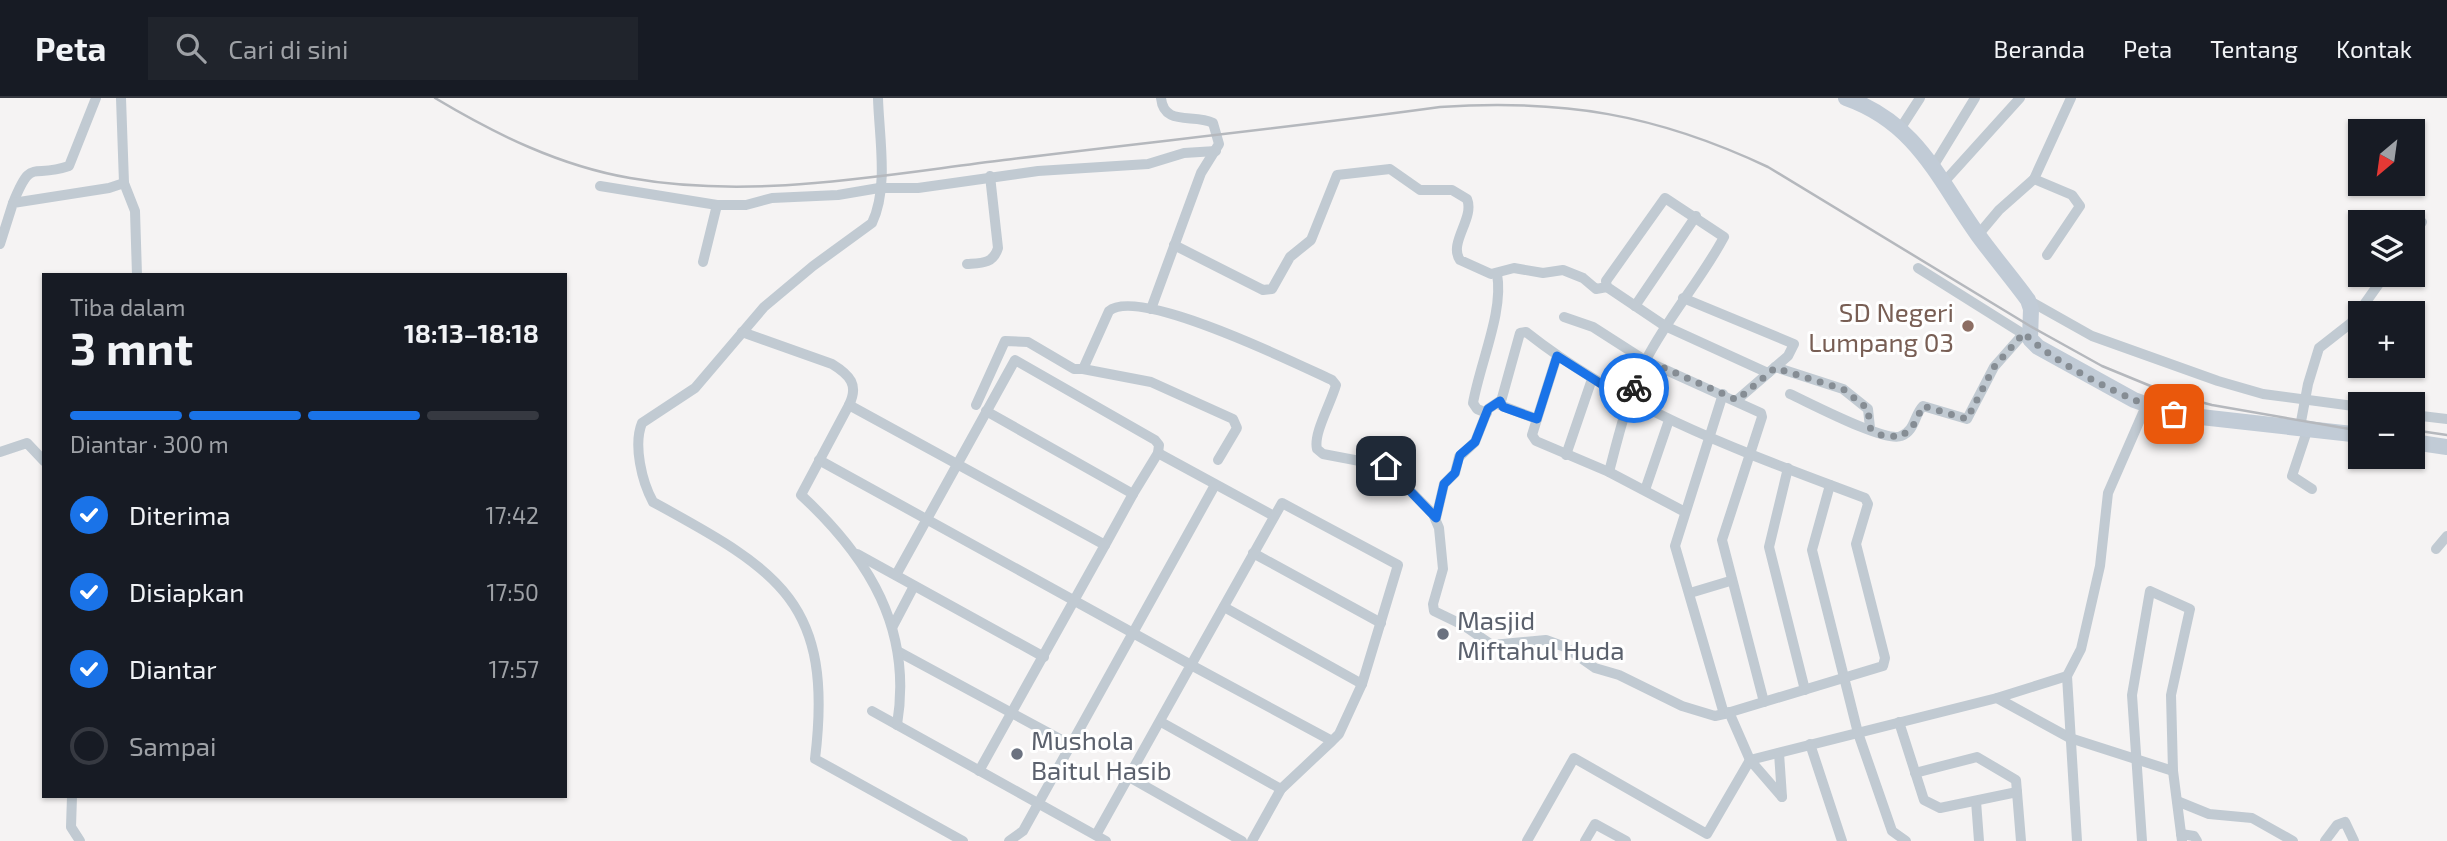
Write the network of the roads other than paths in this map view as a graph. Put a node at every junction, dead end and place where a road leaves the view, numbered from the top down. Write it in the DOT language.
graph roads {
  1 [pos="96,98"];
  2 [pos="121,98"];
  3 [pos="878,98"];
  4 [pos="1161,98"];
  5 [pos="1846,98"];
  6 [pos="1920,98"];
  7 [pos="1975,98"];
  8 [pos="2020,98"];
  9 [pos="2071,98"];
  10 [pos="1900,130"];
  11 [pos="1216,151"];
  12 [pos="1934,165"];
  13 [pos="990,176"];
  14 [pos="2034,179"];
  15 [pos="1944,182"];
  16 [pos="124,183"];
  17 [pos="600,186"];
  18 [pos="879,188"];
  19 [pos="13,203"];
  20 [pos="717,205"];
  21 [pos="1696,216"];
  22 [pos="1978,234"];
  23 [pos="0,244"];
  24 [pos="1174,245"];
  25 [pos="2047,255"];
  26 [pos="703,262"];
  27 [pos="967,264"];
  28 [pos="1919,268"];
  29 [pos="137,273"];
  30 [pos="1497,274"];
  31 [pos="1607,286"];
  32 [pos="2376,287"];
  33 [pos="1683,298"];
  34 [pos="2028,300"];
  35 [pos="1635,306"];
  36 [pos="1151,309"];
  37 [pos="1564,317"];
  38 [pos="1665,326"];
  39 [pos="742,332"];
  40 [pos="2027,336"];
  41 [pos="1557,356"];
  42 [pos="1646,360"];
  43 [pos="1083,369"];
  44 [pos="1772,370"];
  45 [pos="1592,379"];
  46 [pos="1723,394"];
  47 [pos="1790,394"];
  48 [pos="1737,400"];
  49 [pos="2305,400"];
  50 [pos="1500,401"];
  51 [pos="1628,401"];
  52 [pos="849,405"];
  53 [pos="2147,406"];
  54 [pos="2348,406"];
  55 [pos="981,408"];
  56 [pos="1487,413"];
  57 [pos="2425,416"];
  58 [pos="1537,419"];
  59 [pos="2447,419"];
  60 [pos="1669,420"];
  61 [pos="2304,427"];
  62 [pos="1870,428"];
  63 [pos="2348,433"];
  64 [pos="1708,438"];
  65 [pos="2425,444"];
  66 [pos="2447,447"];
  67 [pos="0,452"];
  68 [pos="1158,453"];
  69 [pos="1750,454"];
  70 [pos="1566,455"];
  71 [pos="42,459"];
  72 [pos="819,460"];
  73 [pos="1218,460"];
  74 [pos="957,463"];
  75 [pos="1788,468"];
  76 [pos="1609,472"];
  77 [pos="1215,485"];
  78 [pos="1830,485"];
  79 [pos="2312,489"];
  80 [pos="1645,490"];
  81 [pos="1133,494"];
  82 [pos="1685,512"];
  83 [pos="1274,516"];
  84 [pos="1436,518"];
  85 [pos="926,519"];
  86 [pos="2447,536"];
  87 [pos="1105,545"];
  88 [pos="2436,549"];
  89 [pos="1253,553"];
  90 [pos="856,554"];
  91 [pos="896,575"];
  92 [pos="1730,581"];
  93 [pos="914,586"];
  94 [pos="1690,593"];
  95 [pos="1076,601"];
  96 [pos="1223,607"];
  97 [pos="1381,623"];
  98 [pos="893,625"];
  99 [pos="1133,632"];
  100 [pos="899,652"];
  101 [pos="1044,657"];
  102 [pos="1191,665"];
  103 [pos="2067,676"];
  104 [pos="1844,678"];
  105 [pos="1362,684"];
  106 [pos="1805,690"];
  107 [pos="1997,698"];
  108 [pos="1763,702"];
  109 [pos="872,711"];
  110 [pos="1012,713"];
  111 [pos="1726,713"];
  112 [pos="1161,722"];
  113 [pos="1899,722"];
  114 [pos="897,725"];
  115 [pos="1857,733"];
  116 [pos="2070,738"];
  117 [pos="1332,741"];
  118 [pos="1069,744"];
  119 [pos="1810,744"];
  120 [pos="1779,753"];
  121 [pos="2137,758"];
  122 [pos="1750,760"];
  123 [pos="979,771"];
  124 [pos="2174,771"];
  125 [pos="1915,773"];
  126 [pos="1129,777"];
  127 [pos="1282,789"];
  128 [pos="2017,792"];
  129 [pos="72,798"];
  130 [pos="1976,801"];
  131 [pos="2177,801"];
  132 [pos="1038,802"];
  133 [pos="1023,836"];
  134 [pos="2182,837"];
  135 [pos="1101,838"];
  136 [pos="80,841"];
  137 [pos="963,841"];
  138 [pos="1009,841"];
  139 [pos="1242,841"];
  140 [pos="1252,841"];
  141 [pos="1527,841"];
  142 [pos="1586,841"];
  143 [pos="1626,841"];
  144 [pos="1842,841"];
  145 [pos="1906,841"];
  146 [pos="1979,841"];
  147 [pos="2021,841"];
  148 [pos="2077,841"];
  149 [pos="2142,841"];
  150 [pos="2197,841"];
  151 [pos="2293,841"];
  152 [pos="2325,841"];
  153 [pos="2354,841"];
  1 -- 19 [label="street"];
  2 -- 16 [label="street"];
  3 -- 18 [label="street"];
  4 -- 11 [label="street"];
  5 -- 10 [label="main road"];
  6 -- 10 [label="street"];
  7 -- 12 [label="street"];
  8 -- 15 [label="street"];
  9 -- 14 [label="street"];
  10 -- 12 [label="main road"];
  11 -- 13 [label="street"];
  11 -- 24 [label="street"];
  12 -- 15 [label="main road"];
  13 -- 18 [label="street"];
  13 -- 27 [label="street"];
  14 -- 22 [label="street"];
  14 -- 25 [label="street"];
  15 -- 22 [label="main road"];
  16 -- 19 [label="street"];
  16 -- 29 [label="street"];
  17 -- 20 [label="street"];
  18 -- 20 [label="street"];
  18 -- 39 [label="street"];
  19 -- 23 [label="street"];
  20 -- 26 [label="street"];
  21 -- 31 [label="street"];
  21 -- 33 [label="street"];
  21 -- 35 [label="street"];
  22 -- 34 [label="main road"];
  24 -- 30 [label="street"];
  24 -- 36 [label="street"];
  28 -- 40 [label="street"];
  30 -- 31 [label="street"];
  30 -- 56 [label="street"];
  31 -- 35 [label="street"];
  32 -- 49 [label="street"];
  33 -- 38 [label="street"];
  33 -- 44 [label="street"];
  34 -- 40 [label="main road"];
  34 -- 49 [label="street"];
  35 -- 38 [label="street"];
  36 -- 43 [label="street"];
  36 -- 84 [label="street"];
  37 -- 42 [label="street"];
  38 -- 42 [label="street"];
  38 -- 44 [label="street"];
  39 -- 52 [label="street"];
  39 -- 137 [label="street"];
  40 -- 53 [label="main road"];
  40 -- 62 [label="street"];
  41 -- 45 [label="street"];
  41 -- 50 [label="street"];
  41 -- 58 [label="street"];
  42 -- 46 [label="street"];
  42 -- 51 [label="street"];
  43 -- 55 [label="street"];
  43 -- 73 [label="street"];
  44 -- 48 [label="street"];
  44 -- 62 [label="street"];
  45 -- 51 [label="street"];
  45 -- 70 [label="street"];
  46 -- 48 [label="street"];
  46 -- 64 [label="street"];
  47 -- 62 [label="street"];
  48 -- 69 [label="street"];
  49 -- 54 [label="street"];
  49 -- 61 [label="street"];
  50 -- 56 [label="street"];
  50 -- 58 [label="street"];
  51 -- 60 [label="street"];
  51 -- 76 [label="street"];
  52 -- 72 [label="street"];
  52 -- 74 [label="street"];
  53 -- 61 [label="main road"];
  53 -- 103 [label="street"];
  55 -- 68 [label="street"];
  55 -- 74 [label="street"];
  55 -- 81 [label="street"];
  56 -- 84 [label="street"];
  57 -- 59 [label="street"];
  58 -- 70 [label="street"];
  60 -- 64 [label="street"];
  60 -- 80 [label="street"];
  61 -- 63 [label="main road"];
  61 -- 79 [label="street"];
  64 -- 69 [label="street"];
  64 -- 82 [label="street"];
  65 -- 66 [label="main road"];
  67 -- 71 [label="street"];
  68 -- 77 [label="street"];
  68 -- 81 [label="street"];
  69 -- 75 [label="street"];
  69 -- 92 [label="street"];
  70 -- 76 [label="street"];
  72 -- 85 [label="street"];
  72 -- 90 [label="street"];
  74 -- 85 [label="street"];
  74 -- 87 [label="street"];
  75 -- 78 [label="street"];
  75 -- 106 [label="street"];
  76 -- 80 [label="street"];
  77 -- 83 [label="street"];
  77 -- 99 [label="street"];
  78 -- 104 [label="street"];
  78 -- 104 [label="street"];
  80 -- 82 [label="street"];
  81 -- 87 [label="street"];
  82 -- 94 [label="street"];
  83 -- 89 [label="street"];
  83 -- 97 [label="street"];
  84 -- 111 [label="street"];
  85 -- 91 [label="street"];
  85 -- 95 [label="street"];
  86 -- 88 [label="street"];
  87 -- 95 [label="street"];
  89 -- 96 [label="street"];
  89 -- 97 [label="street"];
  90 -- 91 [label="street"];
  90 -- 98 [label="street"];
  91 -- 93 [label="street"];
  92 -- 94 [label="street"];
  92 -- 108 [label="street"];
  93 -- 98 [label="street"];
  93 -- 101 [label="street"];
  94 -- 111 [label="street"];
  95 -- 99 [label="street"];
  95 -- 101 [label="street"];
  96 -- 102 [label="street"];
  96 -- 105 [label="street"];
  97 -- 105 [label="street"];
  98 -- 100 [label="street"];
  99 -- 102 [label="street"];
  99 -- 118 [label="street"];
  100 -- 110 [label="street"];
  100 -- 114 [label="street"];
  101 -- 110 [label="street"];
  102 -- 112 [label="street"];
  102 -- 117 [label="street"];
  103 -- 107 [label="street"];
  103 -- 116 [label="street"];
  104 -- 106 [label="street"];
  104 -- 115 [label="street"];
  105 -- 117 [label="street"];
  106 -- 108 [label="street"];
  107 -- 113 [label="street"];
  107 -- 116 [label="street"];
  108 -- 111 [label="street"];
  109 -- 114 [label="street"];
  110 -- 118 [label="street"];
  110 -- 123 [label="street"];
  111 -- 122 [label="street"];
  112 -- 126 [label="street"];
  112 -- 127 [label="street"];
  113 -- 115 [label="street"];
  113 -- 125 [label="street"];
  114 -- 123 [label="street"];
  115 -- 119 [label="street"];
  115 -- 145 [label="street"];
  116 -- 121 [label="street"];
  116 -- 148 [label="street"];
  117 -- 127 [label="street"];
  118 -- 132 [label="street"];
  119 -- 120 [label="street"];
  119 -- 144 [label="street"];
  120 -- 122 [label="street"];
  120 -- 122 [label="street"];
  121 -- 124 [label="street"];
  121 -- 124 [label="street"];
  121 -- 149 [label="street"];
  122 -- 141 [label="street"];
  123 -- 132 [label="street"];
  124 -- 131 [label="street"];
  125 -- 128 [label="street"];
  125 -- 130 [label="street"];
  126 -- 135 [label="street"];
  126 -- 139 [label="street"];
  127 -- 140 [label="street"];
  128 -- 130 [label="street"];
  128 -- 147 [label="street"];
  129 -- 136 [label="street"];
  130 -- 146 [label="street"];
  131 -- 134 [label="street"];
  131 -- 151 [label="street"];
  132 -- 133 [label="street"];
  132 -- 135 [label="street"];
  133 -- 138 [label="street"];
  134 -- 150 [label="street"];
  142 -- 143 [label="street"];
  152 -- 153 [label="street"];
}
